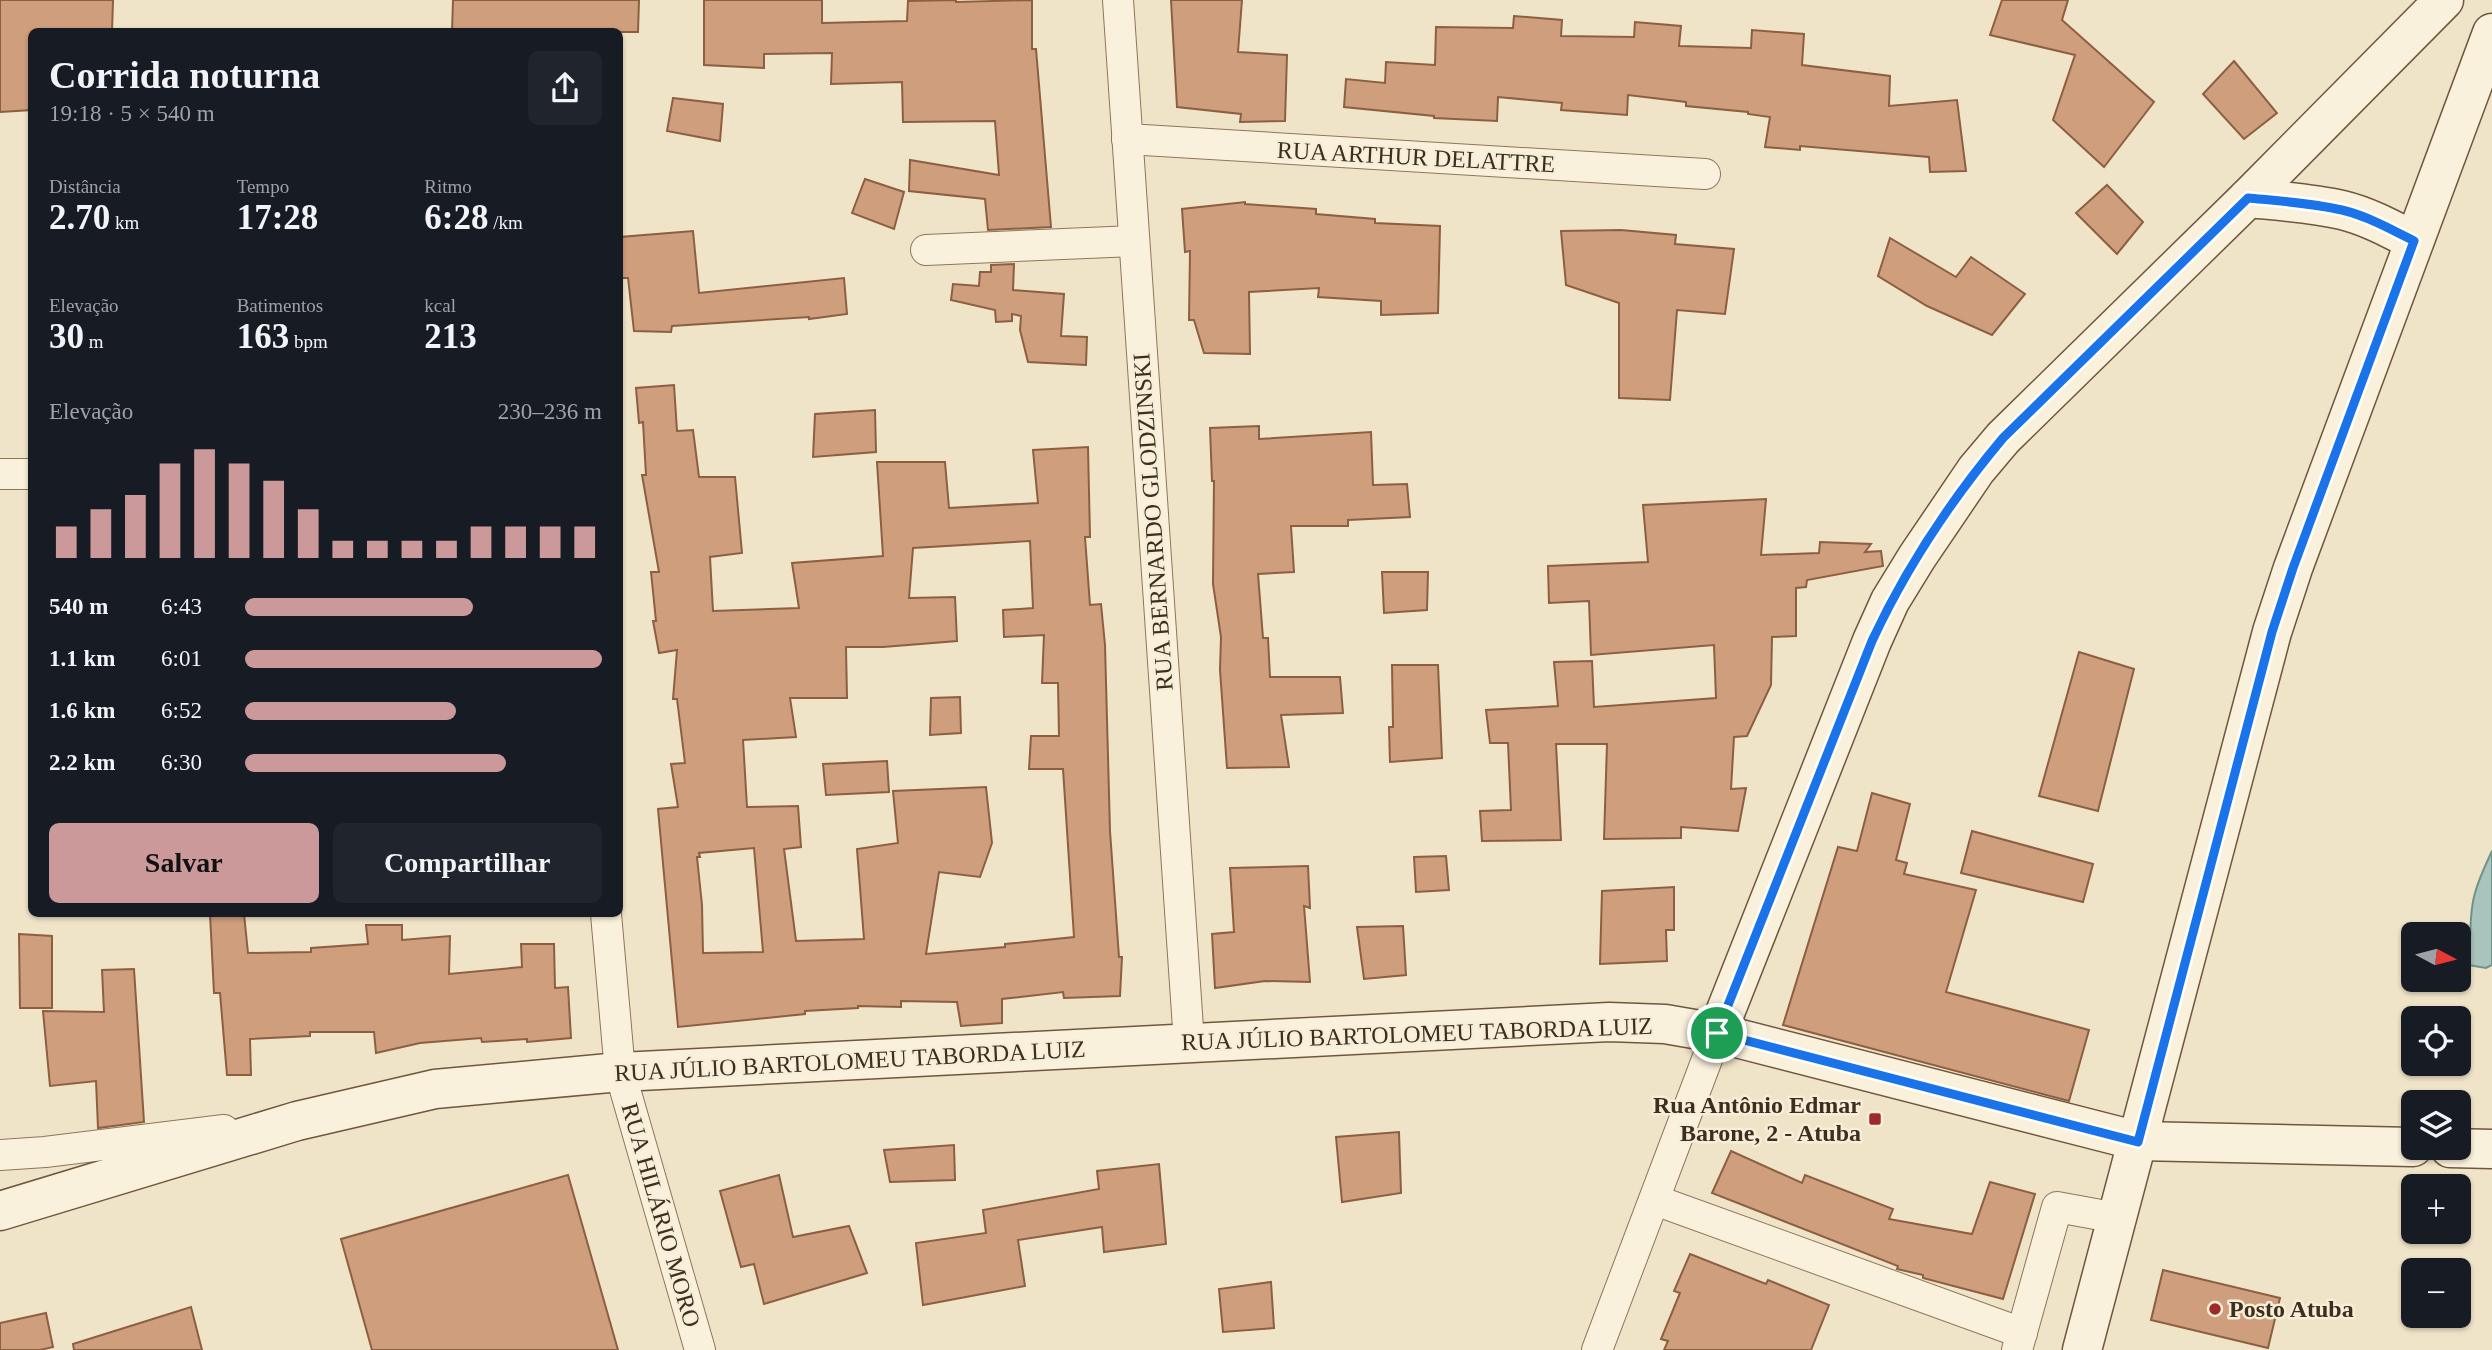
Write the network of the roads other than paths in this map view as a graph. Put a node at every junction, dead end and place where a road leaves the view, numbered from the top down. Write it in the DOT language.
graph roads {
  1 [pos="1118,0"];
  2 [pos="2444,0"];
  3 [pos="2492,33"];
  4 [pos="1127,139"];
  5 [pos="1705,174"];
  6 [pos="2248,198"];
  7 [pos="1134,241"];
  8 [pos="2414,241"];
  9 [pos="926,250"];
  10 [pos="0,474"];
  11 [pos="28,474"];
  12 [pos="606,917"];
  13 [pos="1717,1033"];
  14 [pos="1189,1043"];
  15 [pos="620,1072"];
  16 [pos="297,1121"];
  17 [pos="2138,1142"];
  18 [pos="2401,1147"];
  19 [pos="2471,1148"];
  20 [pos="2492,1149"];
  21 [pos="0,1155"];
  22 [pos="1655,1200"];
  23 [pos="0,1211"];
  24 [pos="2117,1218"];
  25 [pos="2020,1342"];
  26 [pos="700,1350"];
  27 [pos="1597,1350"];
  28 [pos="2082,1350"];
  1 -- 4 [label="street, RUA BERNARDO GLODZINSKI"];
  2 -- 6 [label="main road"];
  3 -- 8 [label="main road"];
  4 -- 5 [label="street, RUA ARTHUR DELATTRE"];
  4 -- 7 [label="street, RUA BERNARDO GLODZINSKI"];
  6 -- 8 [label="main road"];
  6 -- 13 [label="main road"];
  7 -- 9 [label="street"];
  7 -- 14 [label="street, RUA BERNARDO GLODZINSKI"];
  8 -- 17 [label="main road"];
  10 -- 11 [label="street"];
  12 -- 15 [label="street, RUA HILÁRIO MORO"];
  13 -- 14 [label="main road, RUA JÚLIO BARTOLOMEU TABORDA LUIZ"];
  13 -- 17 [label="main road, RUA JÚLIO BARTOLOMEU TABORDA LUIZ"];
  13 -- 22 [label="street"];
  14 -- 15 [label="main road, RUA JÚLIO BARTOLOMEU TABORDA LUIZ"];
  15 -- 16 [label="main road, RUA JÚLIO BARTOLOMEU TABORDA LUIZ"];
  15 -- 26 [label="street, RUA HILÁRIO MORO"];
  16 -- 21 [label="street"];
  16 -- 23 [label="main road, RUA JÚLIO BARTOLOMEU TABORDA LUIZ"];
  17 -- 18 [label="main road, RUA JÚLIO BARTOLOMEU TABORDA LUIZ"];
  17 -- 24 [label="main road"];
  19 -- 20 [label="main road"];
  22 -- 25 [label="street"];
  22 -- 27 [label="street"];
  24 -- 25 [label="street"];
  24 -- 28 [label="main road"];
}
